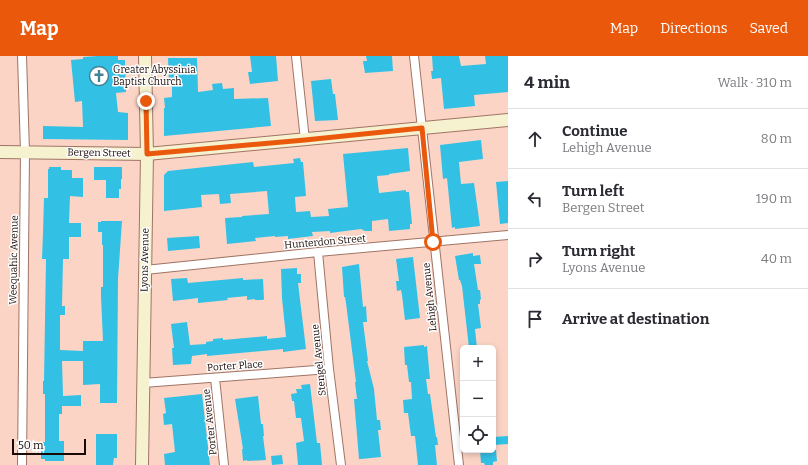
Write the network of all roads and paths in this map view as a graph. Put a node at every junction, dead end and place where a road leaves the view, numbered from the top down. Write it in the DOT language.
graph roads {
  1 [pos="22,56"];
  2 [pos="145,56"];
  3 [pos="296,56"];
  4 [pos="414,56"];
  5 [pos="508,120"];
  6 [pos="422,128"];
  7 [pos="305,140"];
  8 [pos="0,152"];
  9 [pos="25,152"];
  10 [pos="147,154"];
  11 [pos="508,235"];
  12 [pos="433,242"];
  13 [pos="318,252"];
  14 [pos="145,270"];
  15 [pos="329,369"];
  16 [pos="215,378"];
  17 [pos="143,384"];
  18 [pos="22,465"];
  19 [pos="142,465"];
  20 [pos="224,465"];
  21 [pos="341,465"];
  22 [pos="459,465"];
  1 -- 9 [label="street, Weequahic Avenue"];
  2 -- 10 [label="main road, Lyons Avenue"];
  3 -- 7 [label="street"];
  4 -- 6 [label="street, Lehigh Avenue"];
  5 -- 6 [label="main road, Bergen Street"];
  6 -- 7 [label="main road, Bergen Street"];
  6 -- 12 [label="street, Lehigh Avenue"];
  7 -- 10 [label="main road, Bergen Street"];
  8 -- 9 [label="main road, Bergen Street"];
  9 -- 10 [label="main road, Bergen Street"];
  9 -- 18 [label="street, Weequahic Avenue"];
  10 -- 14 [label="main road, Lyons Avenue"];
  11 -- 12 [label="street, Hunterdon Street"];
  12 -- 13 [label="street, Hunterdon Street"];
  12 -- 22 [label="street, Lehigh Avenue"];
  13 -- 14 [label="street, Hunterdon Street"];
  13 -- 15 [label="street, Stengel Avenue"];
  14 -- 17 [label="main road, Lyons Avenue"];
  15 -- 16 [label="street, Porter Place"];
  15 -- 21 [label="street, Stengel Avenue"];
  16 -- 17 [label="street, Porter Place"];
  16 -- 20 [label="street, Porter Avenue"];
  17 -- 19 [label="main road, Lyons Avenue"];
}
